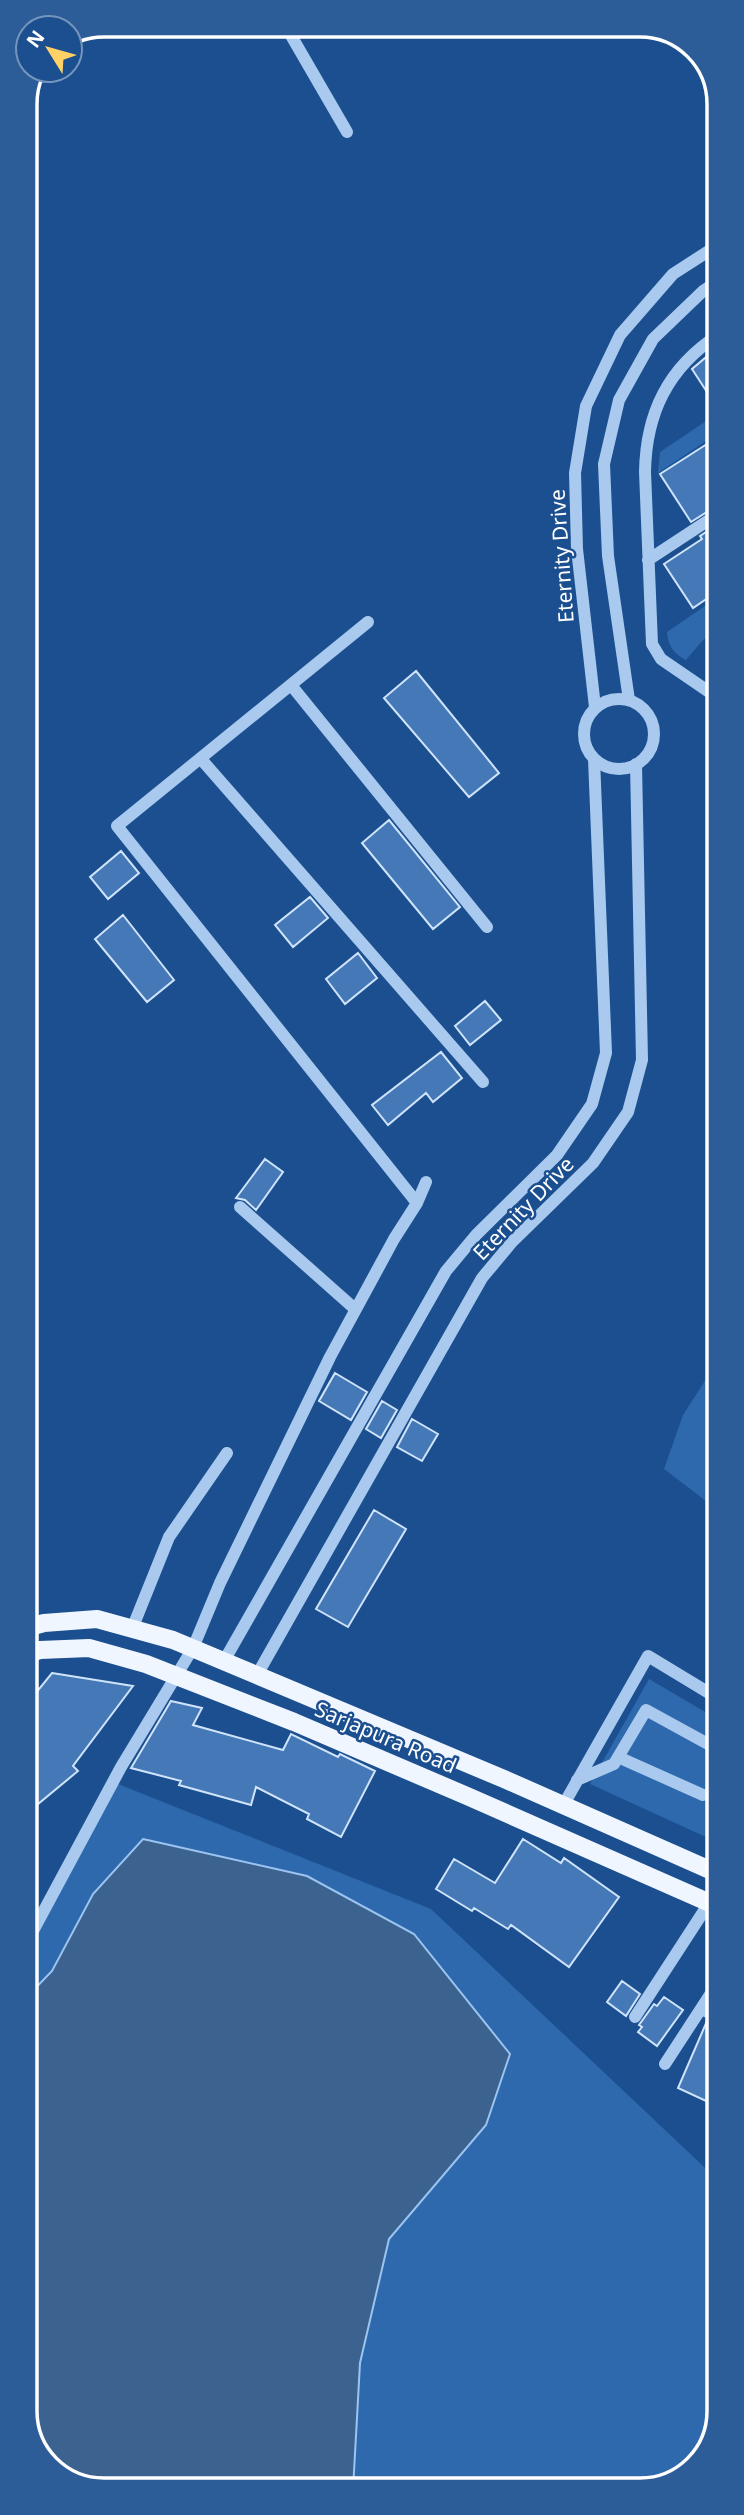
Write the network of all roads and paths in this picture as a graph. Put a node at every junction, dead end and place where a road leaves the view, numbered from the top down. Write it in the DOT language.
graph roads {
  1 [pos="292,37"];
  2 [pos="347,132"];
  3 [pos="707,252"];
  4 [pos="707,288"];
  5 [pos="707,342"];
  6 [pos="707,521"];
  7 [pos="648,560"];
  8 [pos="368,622"];
  9 [pos="290,685"];
  10 [pos="707,691"];
  11 [pos="629,700"];
  12 [pos="595,707"];
  13 [pos="201,758"];
  14 [pos="594,760"];
  15 [pos="636,764"];
  16 [pos="487,927"];
  17 [pos="483,1082"];
  18 [pos="426,1182"];
  19 [pos="416,1203"];
  20 [pos="240,1207"];
  21 [pos="355,1309"];
  22 [pos="227,1453"];
  23 [pos="37,1625"];
  24 [pos="132,1629"];
  25 [pos="193,1648"];
  26 [pos="37,1651"];
  27 [pos="224,1661"];
  28 [pos="257,1675"];
  29 [pos="177,1676"];
  30 [pos="707,1692"];
  31 [pos="707,1743"];
  32 [pos="618,1756"];
  33 [pos="577,1780"];
  34 [pos="703,1796"];
  35 [pos="564,1804"];
  36 [pos="707,1869"];
  37 [pos="707,1902"];
  38 [pos="707,1915"];
  39 [pos="37,1924"];
  40 [pos="707,2000"];
  41 [pos="701,2009"];
  42 [pos="707,2012"];
  43 [pos="635,2017"];
  44 [pos="665,2064"];
  1 -- 2 [label="street"];
  3 -- 12 [label="street, Eternity Drive"];
  4 -- 11 [label="street"];
  5 -- 7 [label="street"];
  6 -- 7 [label="street"];
  7 -- 10 [label="street"];
  8 -- 9 [label="street"];
  9 -- 13 [label="street"];
  9 -- 16 [label="street"];
  11 -- 12 [label="street"];
  11 -- 15 [label="street"];
  12 -- 14 [label="street, Eternity Drive"];
  13 -- 17 [label="street"];
  13 -- 19 [label="street"];
  14 -- 15 [label="street"];
  14 -- 27 [label="street, Eternity Drive"];
  15 -- 28 [label="street, Eternity Drive"];
  18 -- 19 [label="street"];
  19 -- 21 [label="street"];
  20 -- 21 [label="street"];
  21 -- 25 [label="street"];
  22 -- 24 [label="street"];
  23 -- 24 [label="main road, Sarjapura Road"];
  24 -- 25 [label="main road, Sarjapura Road"];
  25 -- 27 [label="main road, Sarjapura Road"];
  25 -- 29 [label="street"];
  26 -- 29 [label="main road, Sarjapura Road"];
  27 -- 28 [label="main road, Sarjapura Road"];
  28 -- 35 [label="main road, Sarjapura Road"];
  29 -- 37 [label="main road, Sarjapura Road"];
  29 -- 39 [label="street"];
  30 -- 33 [label="street"];
  31 -- 32 [label="street"];
  32 -- 33 [label="street"];
  32 -- 34 [label="street"];
  33 -- 35 [label="street"];
  35 -- 36 [label="main road, Sarjapura Road"];
  38 -- 43 [label="street"];
  40 -- 41 [label="street"];
  41 -- 42 [label="street"];
  41 -- 44 [label="street"];
}
